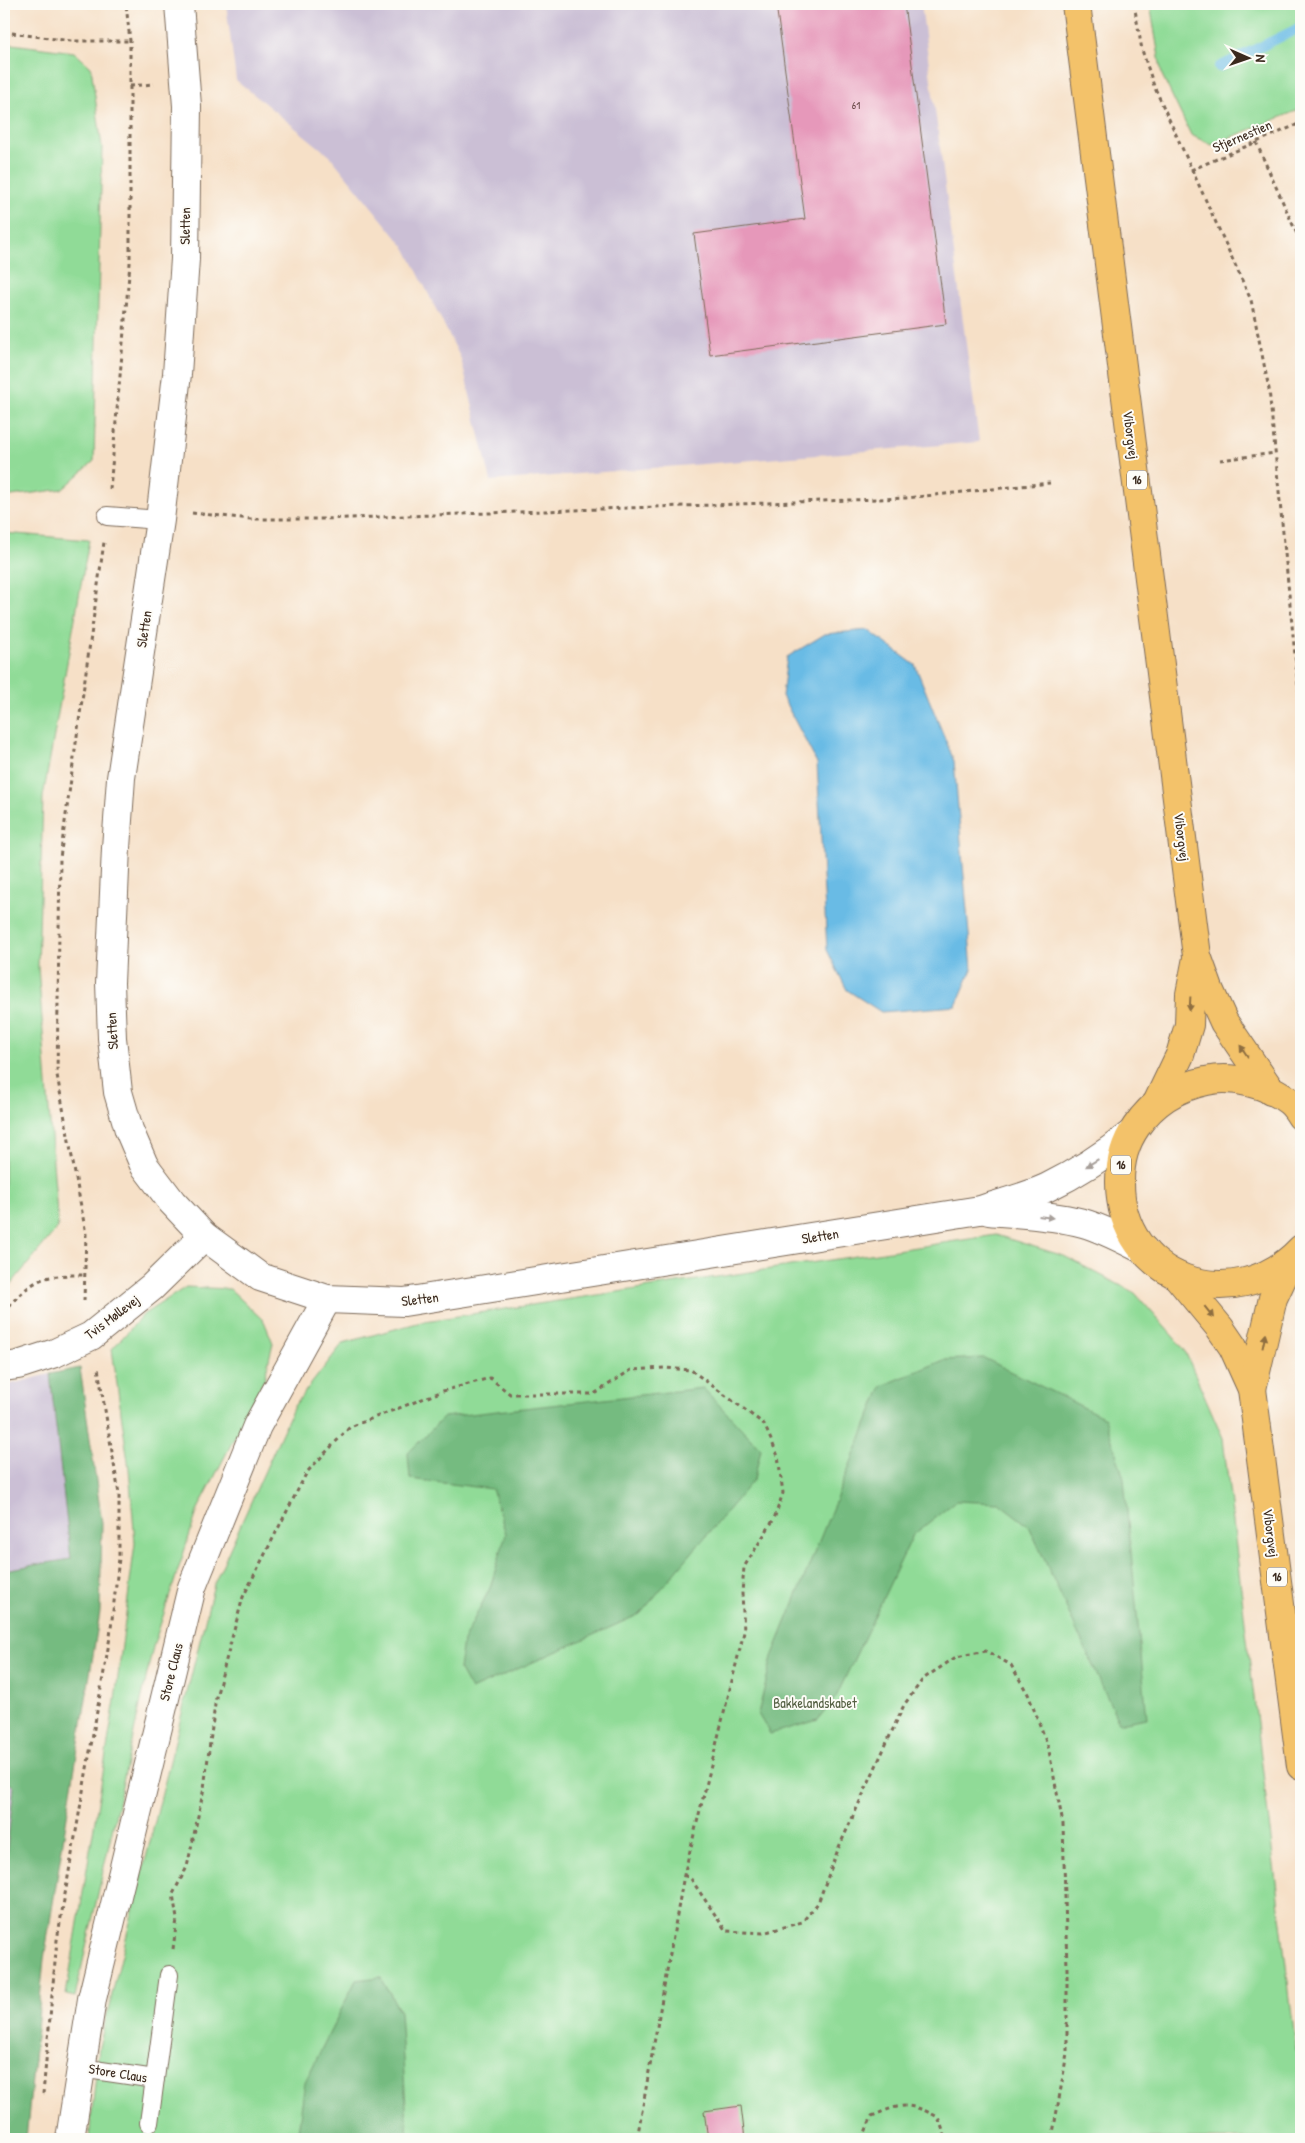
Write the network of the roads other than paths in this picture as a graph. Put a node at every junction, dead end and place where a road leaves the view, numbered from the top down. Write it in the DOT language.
graph roads {
  1 [pos="179,4"];
  2 [pos="1076,4"];
  3 [pos="160,515"];
  4 [pos="107,516"];
  5 [pos="1197,956"];
  6 [pos="1291,1101"];
  7 [pos="1157,1102"];
  8 [pos="1131,1134"];
  9 [pos="980,1210"];
  10 [pos="204,1236"];
  11 [pos="1144,1250"];
  12 [pos="1296,1255"];
  13 [pos="1177,1276"];
  14 [pos="327,1299"];
  15 [pos="4,1368"];
  16 [pos="1252,1389"];
  17 [pos="1301,1766"];
  18 [pos="169,1975"];
  19 [pos="82,2068"];
  20 [pos="155,2079"];
  21 [pos="149,2124"];
  22 [pos="70,2139"];
  1 -- 3 [label="street, Sletten"];
  2 -- 5 [label="main road, Viborgvej / 16"];
  3 -- 4 [label="lane"];
  3 -- 10 [label="street, Sletten"];
  6 -- 5 [label="main road, Viborgvej / 16, one-way"];
  5 -- 7 [label="main road, Viborgvej / 16, one-way"];
  6 -- 7 [label="main road, 16"];
  7 -- 8 [label="main road, 16"];
  8 -- 9 [label="street, Sletten, one-way"];
  8 -- 11 [label="main road, 16"];
  9 -- 11 [label="street, Sletten, one-way"];
  9 -- 14 [label="street, Sletten"];
  10 -- 14 [label="street, Sletten"];
  10 -- 15 [label="street, Tvis Møllevej"];
  11 -- 13 [label="main road, 16"];
  12 -- 13 [label="main road, 16"];
  16 -- 12 [label="main road, Viborgvej / 16, one-way"];
  13 -- 16 [label="main road, Viborgvej / 16, one-way"];
  14 -- 19 [label="street, Store Claus"];
  16 -- 17 [label="main road, Viborgvej / 16"];
  18 -- 20 [label="lane, Store Claus"];
  19 -- 20 [label="lane, Store Claus"];
  19 -- 22 [label="street, Store Claus"];
  20 -- 21 [label="lane, Store Claus"];
}
